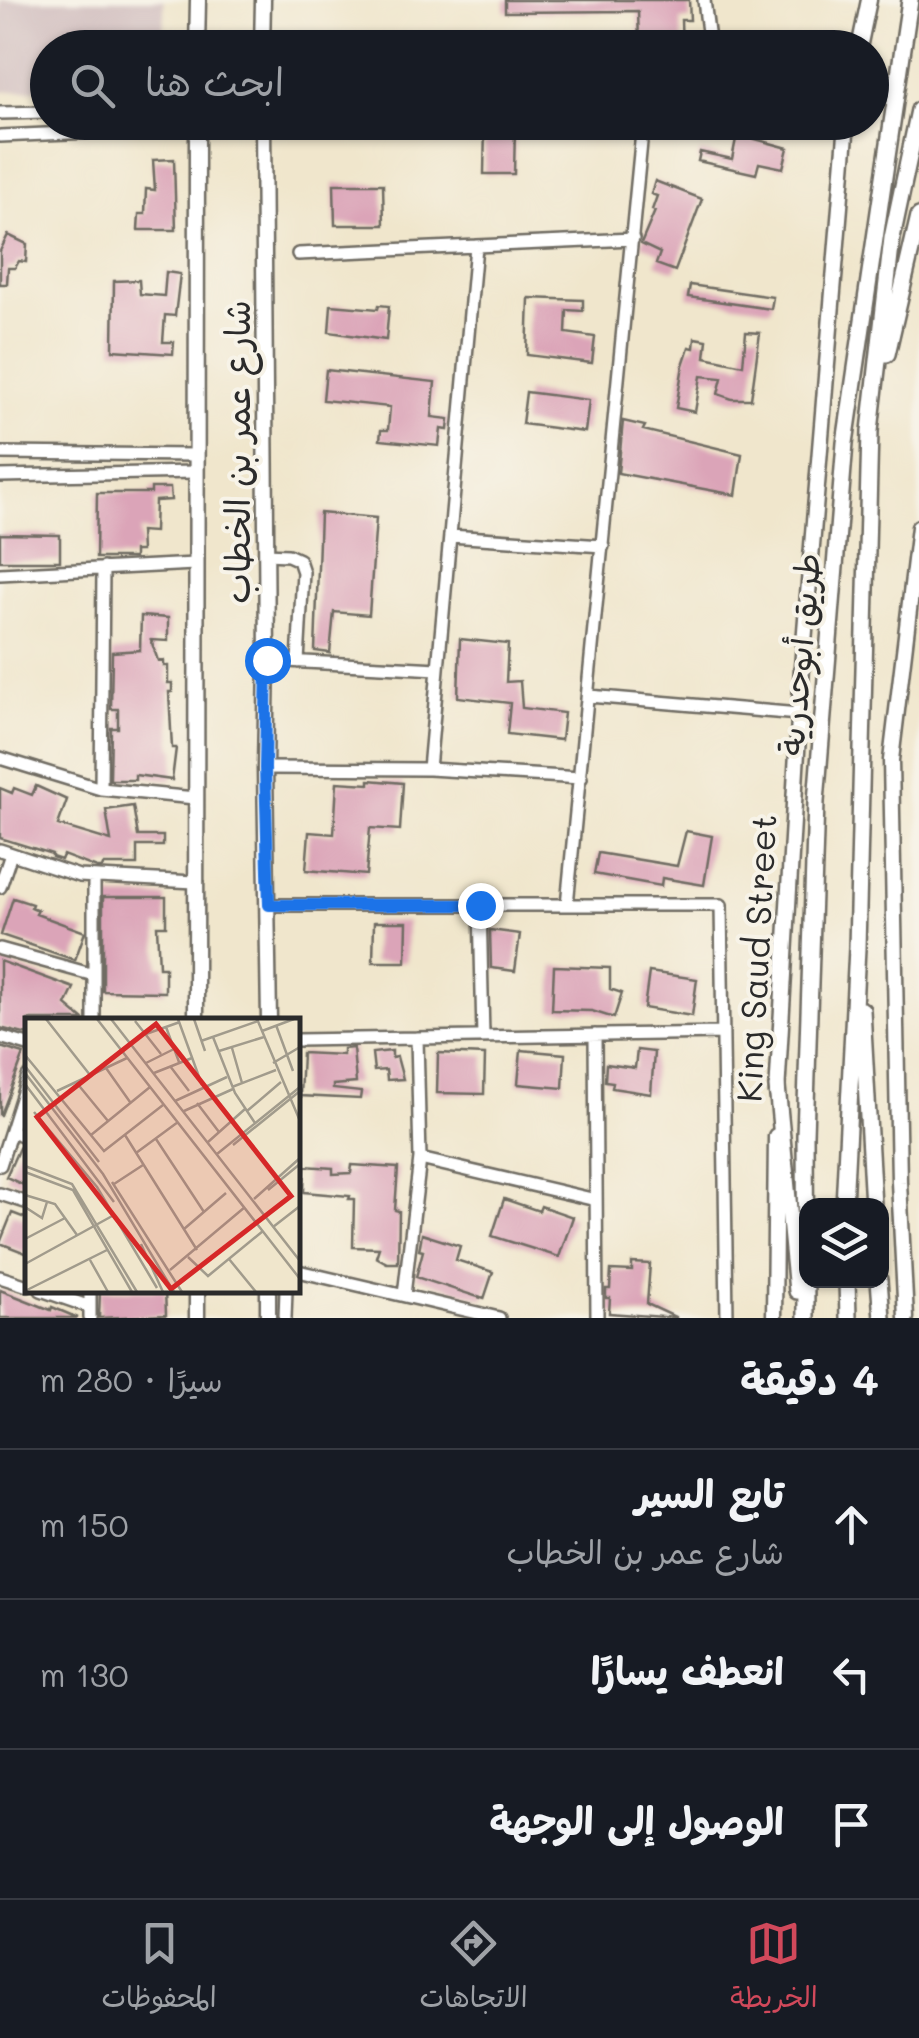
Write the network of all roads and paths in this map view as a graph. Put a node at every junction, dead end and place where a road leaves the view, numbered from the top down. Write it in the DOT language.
graph roads {
  1 [pos="198,0"];
  2 [pos="262,0"];
  3 [pos="704,0"];
  4 [pos="868,0"];
  5 [pos="910,0"];
  6 [pos="197,30"];
  7 [pos="262,30"];
  8 [pos="708,30"];
  9 [pos="862,30"];
  10 [pos="919,110"];
  11 [pos="30,112"];
  12 [pos="0,113"];
  13 [pos="30,135"];
  14 [pos="0,136"];
  15 [pos="196,140"];
  16 [pos="263,140"];
  17 [pos="641,140"];
  18 [pos="846,140"];
  19 [pos="919,216"];
  20 [pos="633,239"];
  21 [pos="476,246"];
  22 [pos="298,254"];
  23 [pos="870,431"];
  24 [pos="0,453"];
  25 [pos="195,455"];
  26 [pos="195,472"];
  27 [pos="0,476"];
  28 [pos="919,526"];
  29 [pos="450,536"];
  30 [pos="603,546"];
  31 [pos="266,554"];
  32 [pos="195,564"];
  33 [pos="103,568"];
  34 [pos="916,569"];
  35 [pos="0,574"];
  36 [pos="267,660"];
  37 [pos="298,662"];
  38 [pos="438,669"];
  39 [pos="588,696"];
  40 [pos="799,714"];
  41 [pos="0,758"];
  42 [pos="265,768"];
  43 [pos="429,769"];
  44 [pos="580,778"];
  45 [pos="100,788"];
  46 [pos="195,798"];
  47 [pos="6,852"];
  48 [pos="94,877"];
  49 [pos="195,882"];
  50 [pos="0,887"];
  51 [pos="269,905"];
  52 [pos="480,905"];
  53 [pos="567,905"];
  54 [pos="857,948"];
  55 [pos="0,949"];
  56 [pos="94,975"];
  57 [pos="94,1018"];
  58 [pos="196,1018"];
  59 [pos="269,1018"];
  60 [pos="723,1033"];
  61 [pos="595,1035"];
  62 [pos="0,1037"];
  63 [pos="483,1037"];
  64 [pos="417,1038"];
  65 [pos="300,1040"];
  66 [pos="25,1044"];
  67 [pos="777,1086"];
  68 [pos="25,1087"];
  69 [pos="11,1131"];
  70 [pos="25,1136"];
  71 [pos="420,1159"];
  72 [pos="0,1165"];
  73 [pos="0,1194"];
  74 [pos="844,1198"];
  75 [pos="873,1198"];
  76 [pos="596,1200"];
  77 [pos="25,1202"];
  78 [pos="300,1271"];
  79 [pos="0,1277"];
  80 [pos="25,1285"];
  81 [pos="846,1288"];
  82 [pos="880,1288"];
  83 [pos="48,1293"];
  84 [pos="404,1295"];
  85 [pos="90,1312"];
  86 [pos="500,1318"];
  87 [pos="597,1318"];
  88 [pos="728,1318"];
  89 [pos="774,1318"];
  90 [pos="803,1318"];
  91 [pos="848,1318"];
  92 [pos="882,1318"];
  93 [pos="906,1318"];
  1 -- 6 [label="main road"];
  2 -- 7 [label="main road"];
  3 -- 8 [label="street"];
  4 -- 9 [label="main road"];
  5 -- 90 [label="highway, طريق أبوحدرية"];
  10 -- 23 [label="highway, طريق أبوحدرية"];
  11 -- 12 [label="street"];
  13 -- 14 [label="street"];
  15 -- 25 [label="main road, شارع عمر بن الخطاب"];
  16 -- 31 [label="main road, شارع عمر بن الخطاب"];
  17 -- 20 [label="street"];
  18 -- 40 [label="main road, King Saud Street"];
  19 -- 23 [label="highway"];
  20 -- 21 [label="street"];
  20 -- 30 [label="street"];
  21 -- 22 [label="street"];
  21 -- 29 [label="street"];
  23 -- 54 [label="highway, طريق أبوحدرية"];
  24 -- 25 [label="street"];
  25 -- 26 [label="main road, شارع عمر بن الخطاب"];
  26 -- 27 [label="street"];
  26 -- 32 [label="main road, شارع عمر بن الخطاب"];
  28 -- 34 [label="main road"];
  29 -- 30 [label="street"];
  29 -- 38 [label="street"];
  30 -- 39 [label="street"];
  31 -- 36 [label="main road, شارع عمر بن الخطاب"];
  31 -- 37 [label="street"];
  32 -- 33 [label="street"];
  32 -- 46 [label="main road, شارع عمر بن الخطاب"];
  33 -- 35 [label="street"];
  33 -- 45 [label="street"];
  34 -- 93 [label="main road"];
  36 -- 37 [label="street"];
  36 -- 42 [label="main road, شارع عمر بن الخطاب"];
  37 -- 38 [label="street"];
  38 -- 43 [label="street"];
  39 -- 40 [label="street"];
  39 -- 44 [label="street"];
  40 -- 67 [label="main road, King Saud Street"];
  41 -- 45 [label="street"];
  42 -- 43 [label="street"];
  42 -- 51 [label="main road, شارع عمر بن الخطاب"];
  43 -- 44 [label="street"];
  44 -- 53 [label="street"];
  45 -- 46 [label="street"];
  46 -- 49 [label="main road, شارع عمر بن الخطاب"];
  47 -- 48 [label="street"];
  47 -- 50 [label="street"];
  48 -- 49 [label="street"];
  48 -- 56 [label="street"];
  49 -- 58 [label="main road, شارع عمر بن الخطاب"];
  51 -- 52 [label="street"];
  51 -- 59 [label="main road, شارع عمر بن الخطاب"];
  52 -- 53 [label="street"];
  52 -- 63 [label="street"];
  53 -- 60 [label="street"];
  54 -- 74 [label="highway, طريق أبوحدرية"];
  54 -- 75 [label="highway"];
  55 -- 56 [label="street"];
  56 -- 57 [label="street"];
  60 -- 61 [label="street"];
  60 -- 88 [label="street"];
  61 -- 63 [label="street"];
  61 -- 76 [label="street"];
  62 -- 66 [label="street"];
  63 -- 64 [label="street"];
  64 -- 65 [label="street"];
  64 -- 71 [label="street"];
  67 -- 89 [label="main road, King Saud Street"];
  67 -- 90 [label="highway"];
  68 -- 69 [label="street"];
  69 -- 70 [label="street"];
  69 -- 72 [label="street"];
  71 -- 76 [label="street"];
  71 -- 84 [label="street"];
  73 -- 77 [label="street"];
  76 -- 87 [label="street"];
  78 -- 84 [label="street"];
  79 -- 80 [label="street"];
  81 -- 91 [label="highway"];
  82 -- 92 [label="highway"];
  83 -- 85 [label="street"];
  84 -- 86 [label="street"];
}
